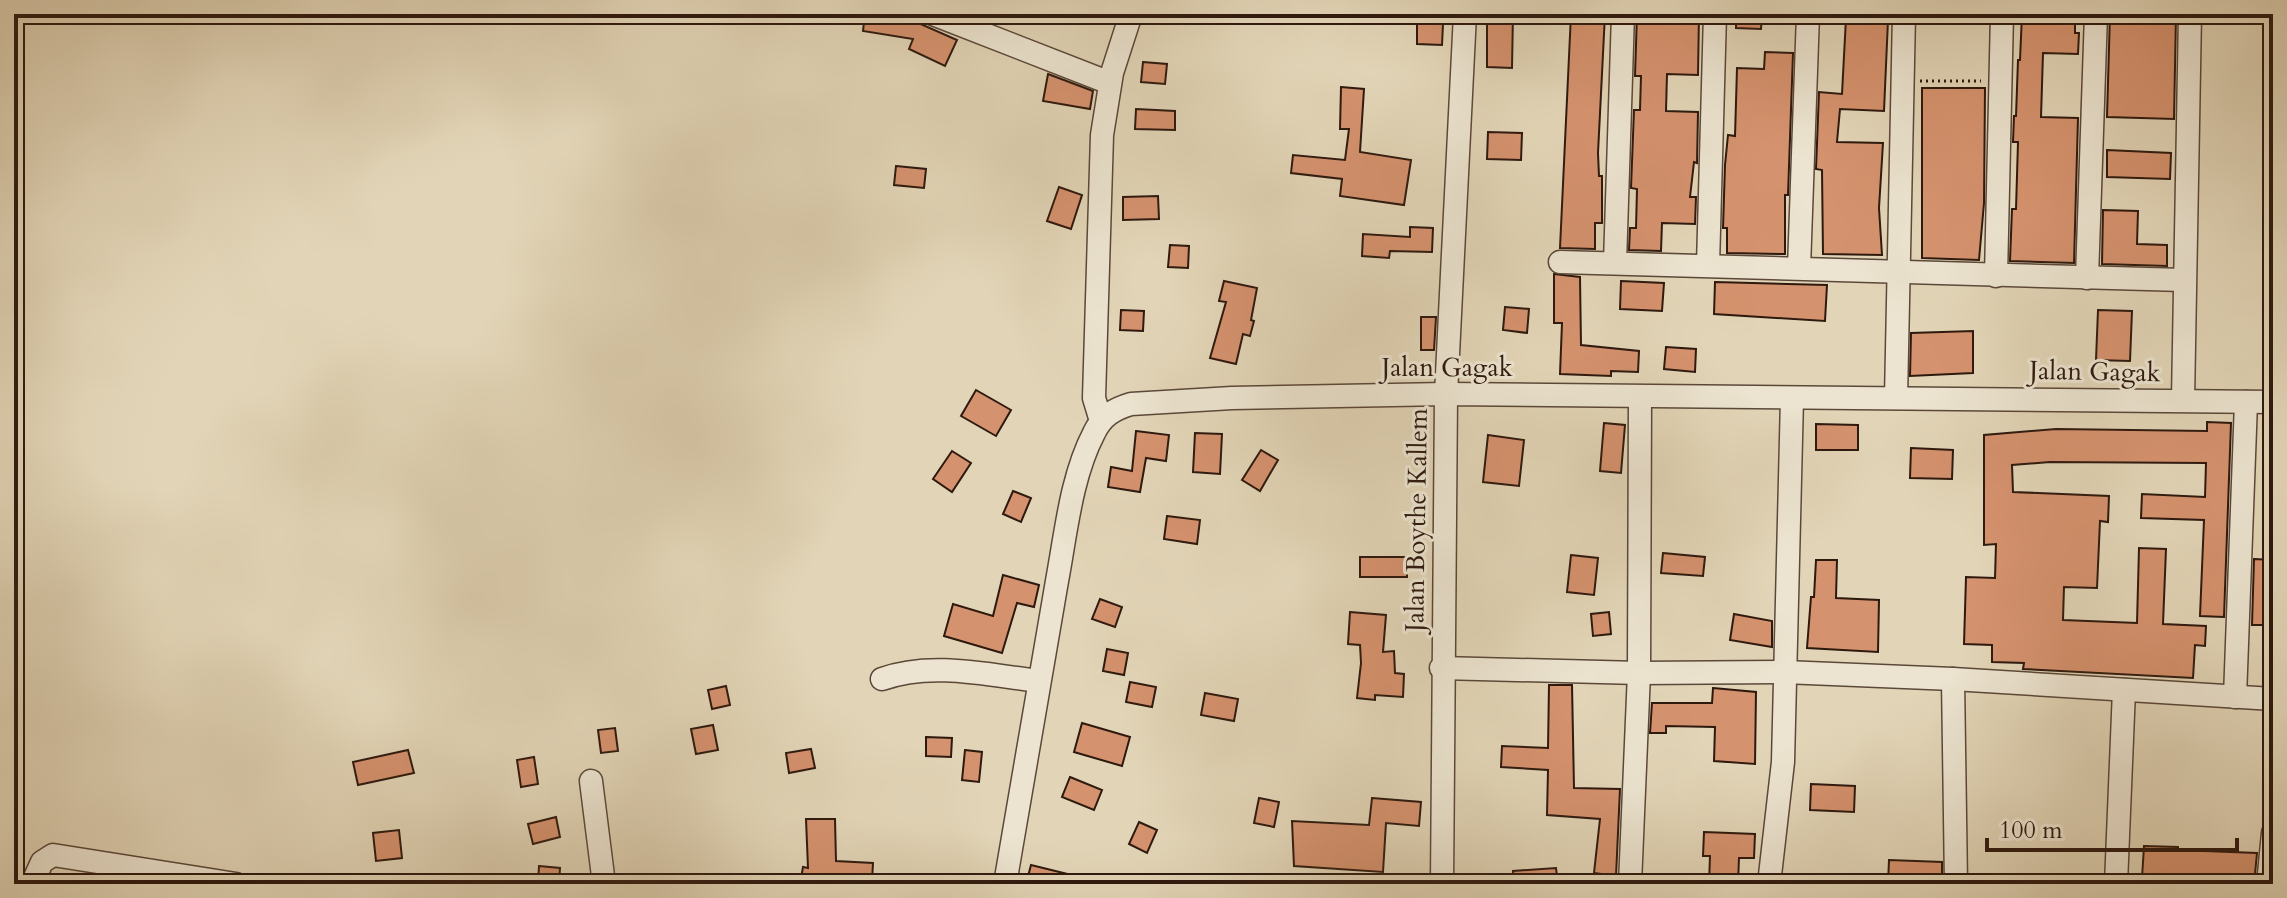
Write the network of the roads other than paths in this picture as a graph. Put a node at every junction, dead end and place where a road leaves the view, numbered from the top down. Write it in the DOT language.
graph roads {
  1 [pos="933,14"];
  2 [pos="1131,14"];
  3 [pos="1465,14"];
  4 [pos="1623,14"];
  5 [pos="1715,14"];
  6 [pos="1808,14"];
  7 [pos="1904,14"];
  8 [pos="2002,14"];
  9 [pos="2096,14"];
  10 [pos="2190,14"];
  11 [pos="1110,83"];
  12 [pos="1560,262"];
  13 [pos="1615,263"];
  14 [pos="1708,265"];
  15 [pos="1799,268"];
  16 [pos="1900,272"];
  17 [pos="1996,276"];
  18 [pos="2087,278"];
  19 [pos="2183,280"];
  20 [pos="1446,394"];
  21 [pos="1640,397"];
  22 [pos="1792,398"];
  23 [pos="1896,398"];
  24 [pos="2183,400"];
  25 [pos="2246,402"];
  26 [pos="2273,402"];
  27 [pos="1101,421"];
  28 [pos="1441,668"];
  29 [pos="1784,672"];
  30 [pos="1639,673"];
  31 [pos="882,679"];
  32 [pos="1953,679"];
  33 [pos="1039,681"];
  34 [pos="2124,690"];
  35 [pos="2235,697"];
  36 [pos="2273,699"];
  37 [pos="591,781"];
  38 [pos="2273,833"];
  39 [pos="32,884"];
  40 [pos="236,884"];
  41 [pos="604,884"];
  42 [pos="1005,884"];
  43 [pos="1442,884"];
  44 [pos="1630,884"];
  45 [pos="1769,884"];
  46 [pos="1956,884"];
  47 [pos="2116,884"];
  48 [pos="2268,884"];
  1 -- 11 [label="street"];
  2 -- 11 [label="street"];
  3 -- 20 [label="street, Jalan Boythe Kallem"];
  4 -- 13 [label="street"];
  5 -- 14 [label="street"];
  6 -- 15 [label="street"];
  7 -- 16 [label="street"];
  8 -- 17 [label="street"];
  9 -- 18 [label="street"];
  10 -- 19 [label="street"];
  11 -- 27 [label="street"];
  12 -- 13 [label="street"];
  13 -- 14 [label="street"];
  14 -- 15 [label="street"];
  15 -- 16 [label="street"];
  16 -- 17 [label="street"];
  16 -- 23 [label="street"];
  17 -- 18 [label="street"];
  18 -- 19 [label="street"];
  19 -- 24 [label="street"];
  20 -- 21 [label="street, Jalan Gagak"];
  20 -- 27 [label="street, Jalan Gagak"];
  20 -- 28 [label="street, Jalan Boythe Kallem"];
  21 -- 22 [label="street, Jalan Gagak"];
  21 -- 30 [label="street"];
  22 -- 23 [label="street, Jalan Gagak"];
  22 -- 29 [label="street"];
  23 -- 24 [label="street, Jalan Gagak"];
  24 -- 25 [label="street, Jalan Gagak"];
  25 -- 26 [label="street, Jalan Gagak"];
  25 -- 35 [label="street"];
  27 -- 33 [label="street"];
  28 -- 30 [label="street"];
  28 -- 43 [label="street, Jalan Boythe Kallem"];
  29 -- 30 [label="street"];
  29 -- 32 [label="street"];
  29 -- 45 [label="street"];
  30 -- 44 [label="street"];
  31 -- 33 [label="street"];
  32 -- 34 [label="street"];
  32 -- 46 [label="street"];
  33 -- 42 [label="street"];
  34 -- 35 [label="street"];
  34 -- 47 [label="street"];
  35 -- 36 [label="street"];
  37 -- 41 [label="street"];
  38 -- 48 [label="street"];
  39 -- 40 [label="street"];
}
